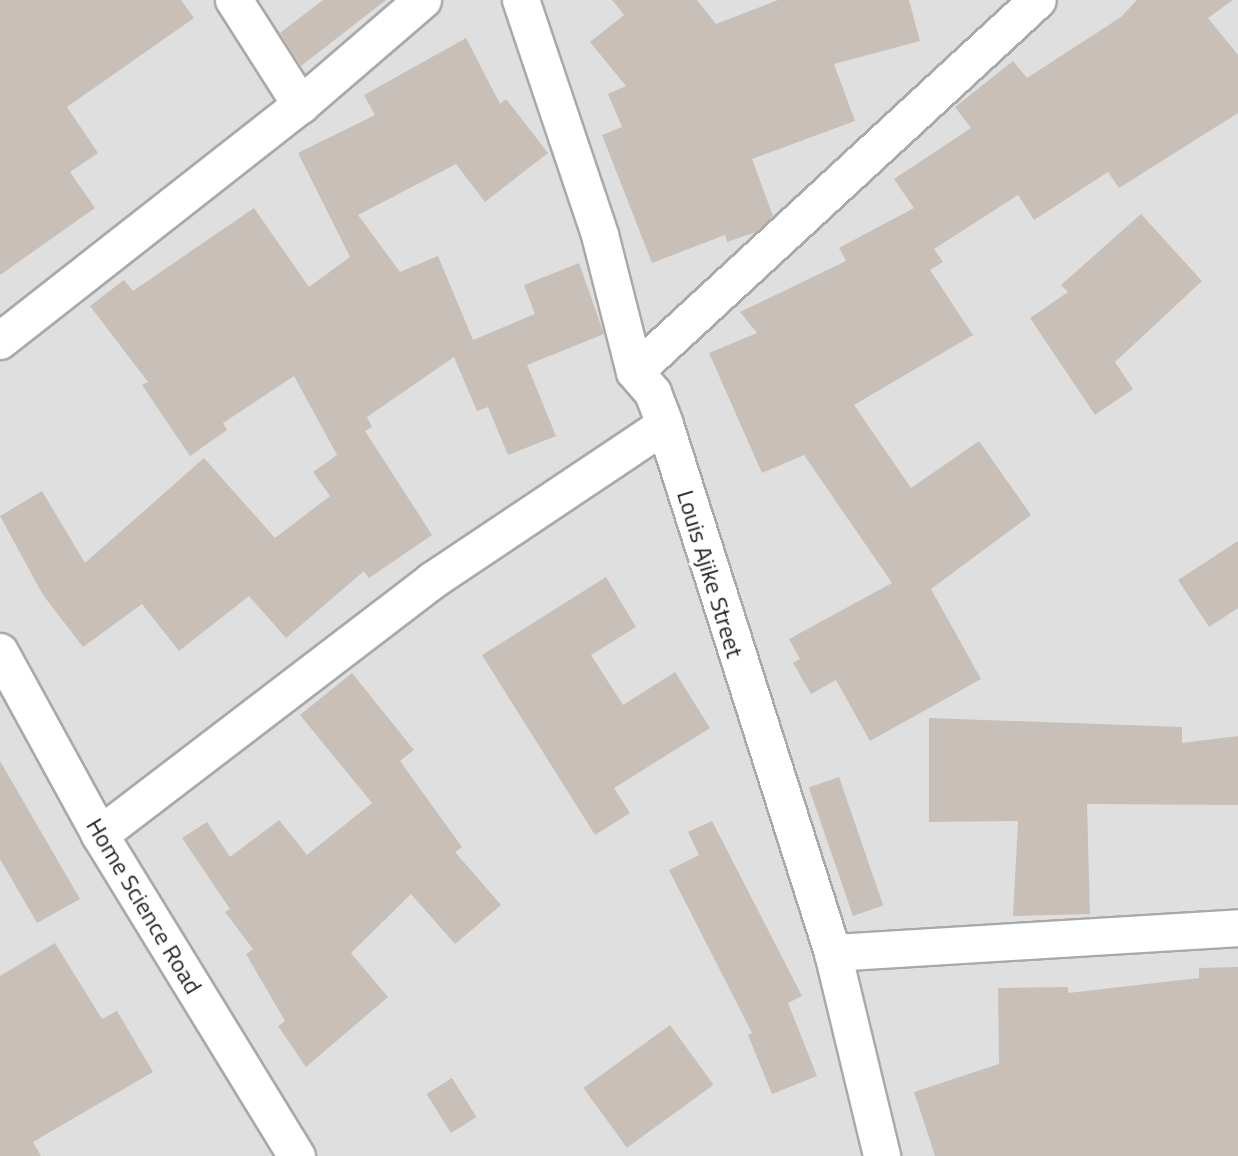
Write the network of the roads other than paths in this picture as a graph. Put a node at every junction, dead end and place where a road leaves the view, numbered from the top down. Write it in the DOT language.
graph roads {
  1 [pos="234,0"];
  2 [pos="423,0"];
  3 [pos="521,0"];
  4 [pos="1038,0"];
  5 [pos="301,105"];
  6 [pos="0,341"];
  7 [pos="635,372"];
  8 [pos="665,425"];
  9 [pos="3,669"];
  10 [pos="100,835"];
  11 [pos="1238,928"];
  12 [pos="833,953"];
  13 [pos="297,1156"];
  14 [pos="882,1156"];
  1 -- 5 [label="street"];
  2 -- 5 [label="street"];
  3 -- 7 [label="street, Louis Ajike Street"];
  4 -- 7 [label="street"];
  5 -- 6 [label="street"];
  7 -- 8 [label="street, Louis Ajike Street"];
  8 -- 10 [label="street"];
  8 -- 12 [label="street, Louis Ajike Street"];
  9 -- 10 [label="street, Home Science Road"];
  10 -- 13 [label="street, Home Science Road"];
  11 -- 12 [label="street"];
  12 -- 14 [label="street, Louis Ajike Street"];
}
